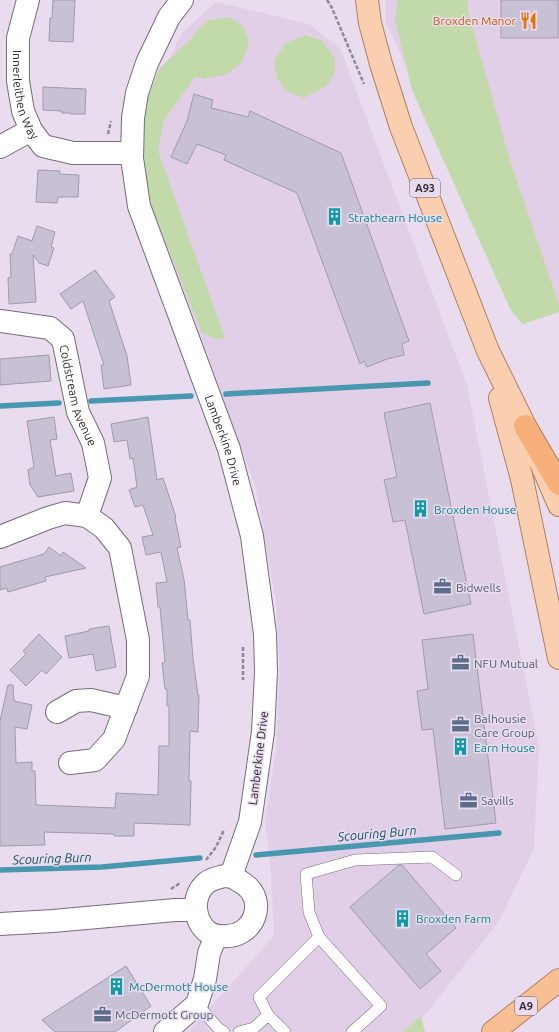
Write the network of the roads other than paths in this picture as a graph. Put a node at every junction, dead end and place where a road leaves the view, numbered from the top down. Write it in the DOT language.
graph roads {
  1 [pos="28,0"];
  2 [pos="182,0"];
  3 [pos="189,0"];
  4 [pos="360,0"];
  5 [pos="367,0"];
  6 [pos="169,17"];
  7 [pos="370,23"];
  8 [pos="31,130"];
  9 [pos="0,147"];
  10 [pos="132,153"];
  11 [pos="0,321"];
  12 [pos="488,351"];
  13 [pos="525,426"];
  14 [pos="559,484"];
  15 [pos="559,505"];
  16 [pos="86,516"];
  17 [pos="0,537"];
  18 [pos="559,658"];
  19 [pos="126,708"];
  20 [pos="57,712"];
  21 [pos="70,763"];
  22 [pos="456,875"];
  23 [pos="232,876"];
  24 [pos="195,910"];
  25 [pos="0,924"];
  26 [pos="216,936"];
  27 [pos="319,937"];
  28 [pos="559,980"];
  29 [pos="197,1004"];
  30 [pos="268,1014"];
  31 [pos="165,1032"];
  32 [pos="224,1032"];
  33 [pos="239,1032"];
  34 [pos="285,1032"];
  35 [pos="352,1032"];
  36 [pos="493,1032"];
  1 -- 8 [label="street, Innerleithen Way"];
  2 -- 6 [label="street, Lamberkine Drive"];
  3 -- 6 [label="street, Lamberkine Drive"];
  4 -- 7 [label="main road, A93"];
  5 -- 7 [label="main road, A93"];
  6 -- 10 [label="street, Lamberkine Drive"];
  7 -- 12 [label="main road, A93"];
  8 -- 9 [label="street"];
  8 -- 10 [label="street, Innerleithen Way"];
  10 -- 23 [label="street, Lamberkine Drive"];
  11 -- 16 [label="street, Coldstream Avenue"];
  12 -- 13 [label="main road, A93"];
  12 -- 18 [label="main road, A93"];
  13 -- 14 [label="highway"];
  13 -- 15 [label="main road, A93"];
  16 -- 17 [label="street"];
  16 -- 19 [label="street"];
  19 -- 20 [label="street"];
  19 -- 21 [label="street"];
  22 -- 27 [label="lane"];
  23 -- 24 [label="street"];
  23 -- 26 [label="street"];
  24 -- 25 [label="street"];
  24 -- 26 [label="street"];
  26 -- 29 [label="street"];
  27 -- 30 [label="lane"];
  27 -- 35 [label="lane"];
  28 -- 36 [label="highway, A9"];
  29 -- 31 [label="street"];
  29 -- 32 [label="lane"];
  30 -- 33 [label="lane"];
  30 -- 34 [label="lane"];
}
